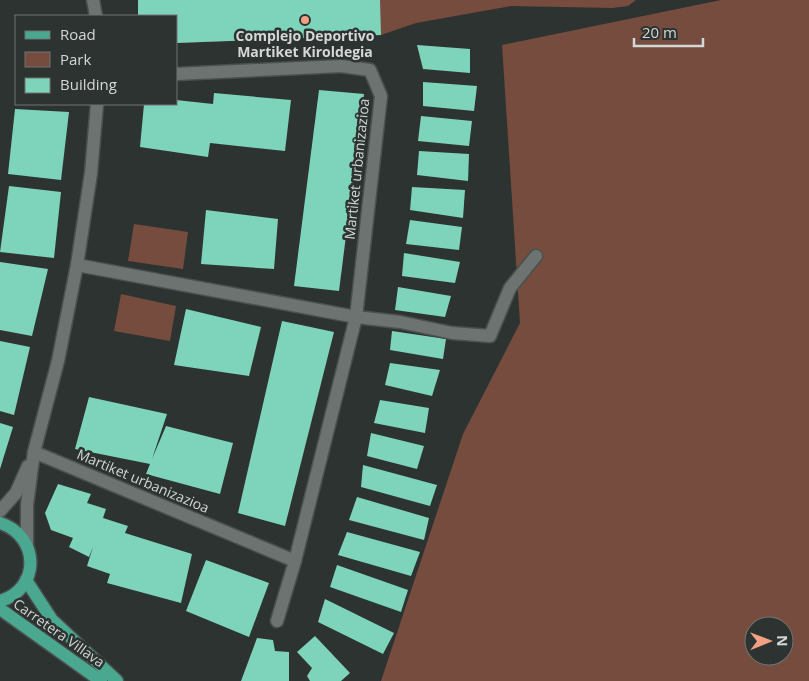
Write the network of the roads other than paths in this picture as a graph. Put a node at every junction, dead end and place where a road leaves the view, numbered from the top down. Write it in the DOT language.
graph roads {
  1 [pos="93,0"];
  2 [pos="96,15"];
  3 [pos="178,74"];
  4 [pos="97,105"];
  5 [pos="536,256"];
  6 [pos="77,265"];
  7 [pos="356,317"];
  8 [pos="34,452"];
  9 [pos="0,511"];
  10 [pos="0,523"];
  11 [pos="27,546"];
  12 [pos="295,561"];
  13 [pos="26,580"];
  14 [pos="0,601"];
  15 [pos="0,609"];
  16 [pos="277,621"];
  17 [pos="101,681"];
  18 [pos="117,681"];
  1 -- 2 [label="street"];
  3 -- 7 [label="street, Martiket urbanizazioa"];
  4 -- 6 [label="street"];
  5 -- 7 [label="street"];
  6 -- 7 [label="street"];
  6 -- 8 [label="street"];
  7 -- 12 [label="street, Martiket urbanizazioa"];
  8 -- 9 [label="street"];
  8 -- 11 [label="street"];
  8 -- 12 [label="street, Martiket urbanizazioa"];
  10 -- 11 [label="main road"];
  11 -- 13 [label="main road, Carretera Villava"];
  12 -- 16 [label="street, Martiket urbanizazioa"];
  13 -- 14 [label="main road, Carretera Villava"];
  13 -- 18 [label="main road, Carretera Villava"];
  15 -- 17 [label="main road, Carretera Villava"];
}
